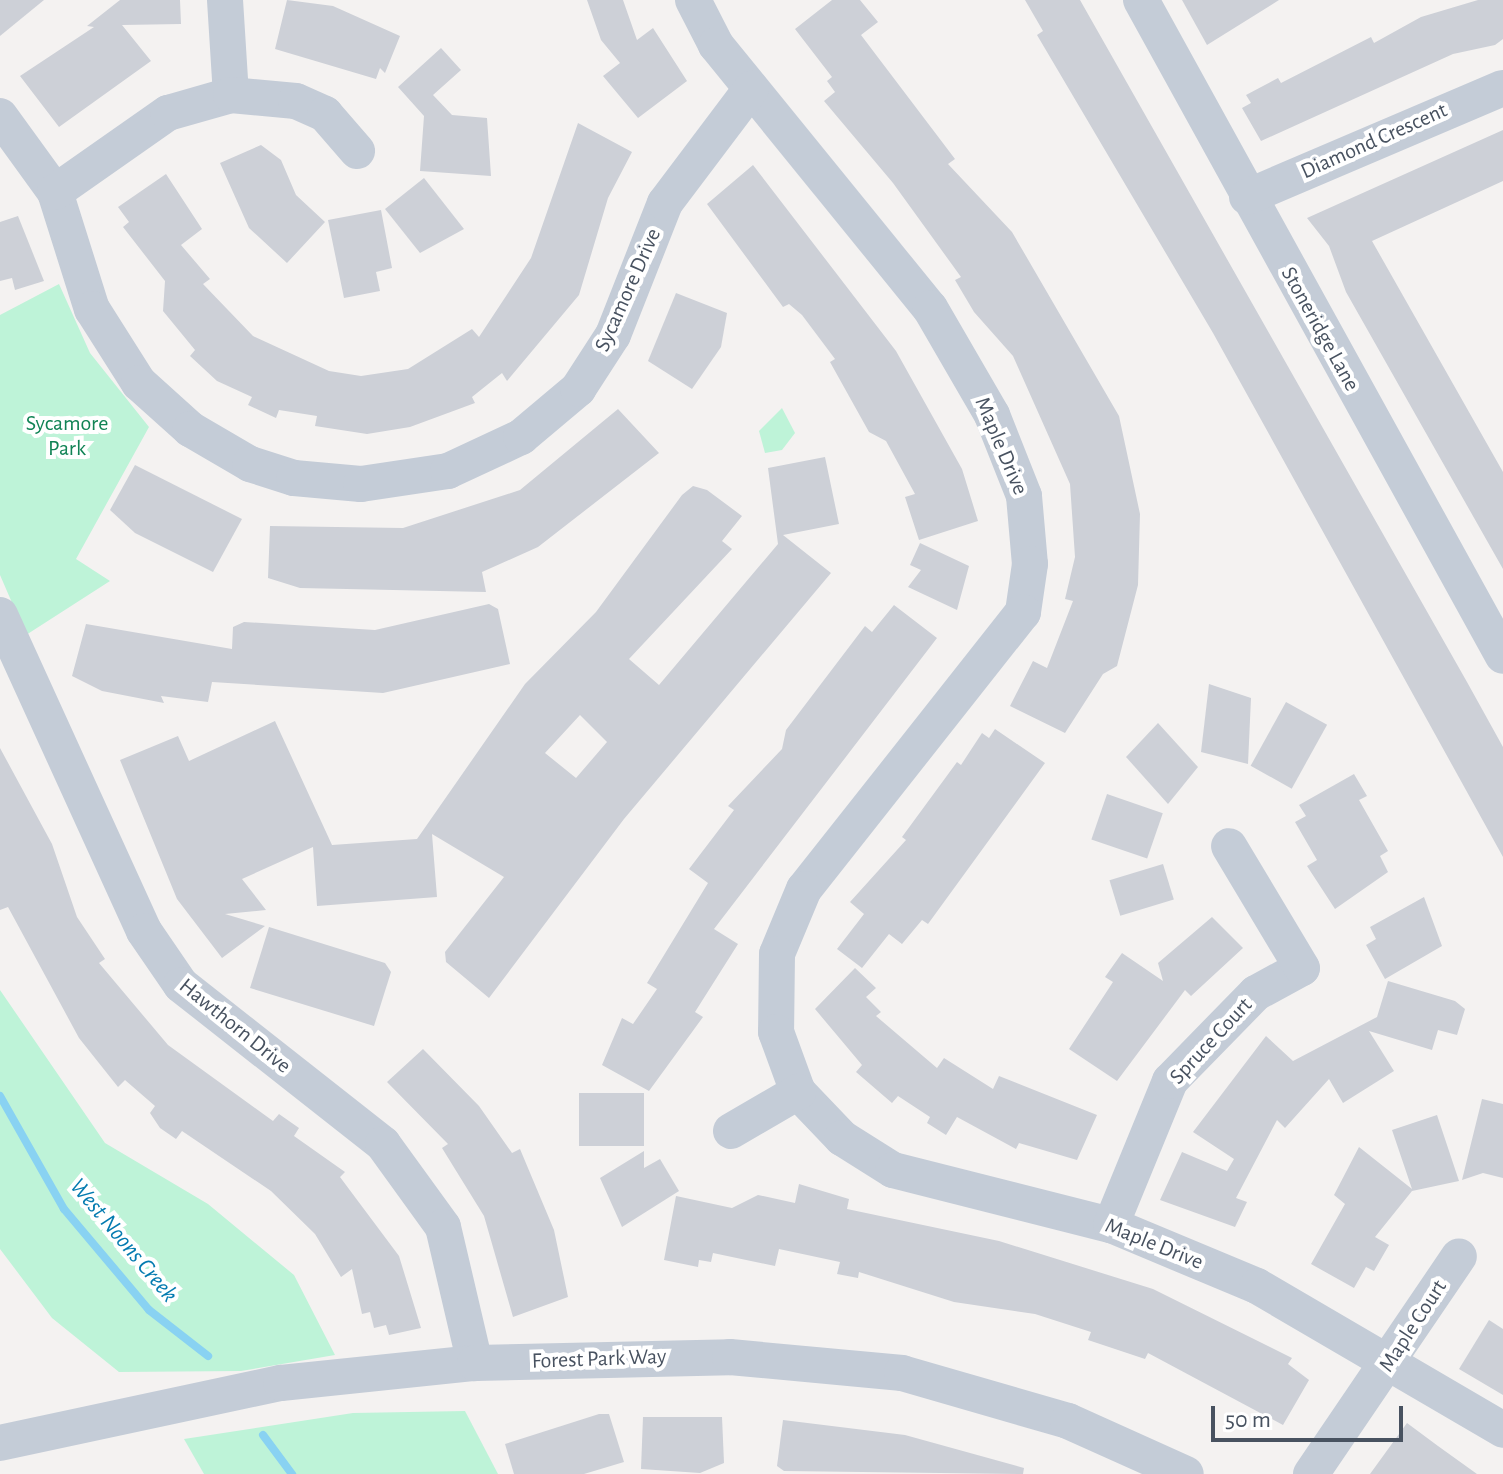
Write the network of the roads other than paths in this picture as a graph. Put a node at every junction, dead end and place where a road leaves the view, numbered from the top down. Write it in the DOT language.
graph roads {
  1 [pos="225,0"];
  2 [pos="693,0"];
  3 [pos="1141,0"];
  4 [pos="1503,88"];
  5 [pos="751,89"];
  6 [pos="231,95"];
  7 [pos="0,116"];
  8 [pos="357,151"];
  9 [pos="55,192"];
  10 [pos="1247,197"];
  11 [pos="0,615"];
  12 [pos="1503,656"];
  13 [pos="1229,846"];
  14 [pos="798,1092"];
  15 [pos="731,1131"];
  16 [pos="1111,1225"];
  17 [pos="1459,1256"];
  18 [pos="475,1363"];
  19 [pos="1388,1364"];
  20 [pos="1503,1430"];
  21 [pos="0,1443"];
  22 [pos="1186,1474"];
  23 [pos="1311,1474"];
  1 -- 6 [label="street"];
  2 -- 5 [label="street, Maple Drive"];
  3 -- 10 [label="street, Stoneridge Lane"];
  4 -- 10 [label="street, Diamond Crescent"];
  5 -- 9 [label="street, Sycamore Drive"];
  5 -- 14 [label="street, Maple Drive"];
  6 -- 8 [label="street"];
  6 -- 9 [label="street"];
  7 -- 9 [label="street, Sycamore Drive"];
  10 -- 12 [label="street, Stoneridge Lane"];
  11 -- 18 [label="street, Hawthorn Drive"];
  13 -- 16 [label="street, Spruce Court"];
  14 -- 15 [label="street"];
  14 -- 16 [label="street, Maple Drive"];
  16 -- 19 [label="street, Maple Drive"];
  17 -- 19 [label="street, Maple Court"];
  18 -- 21 [label="street, Forest Park Way"];
  18 -- 22 [label="street, Forest Park Way"];
  19 -- 20 [label="street, Maple Drive"];
  19 -- 23 [label="street, Maple Court"];
}
